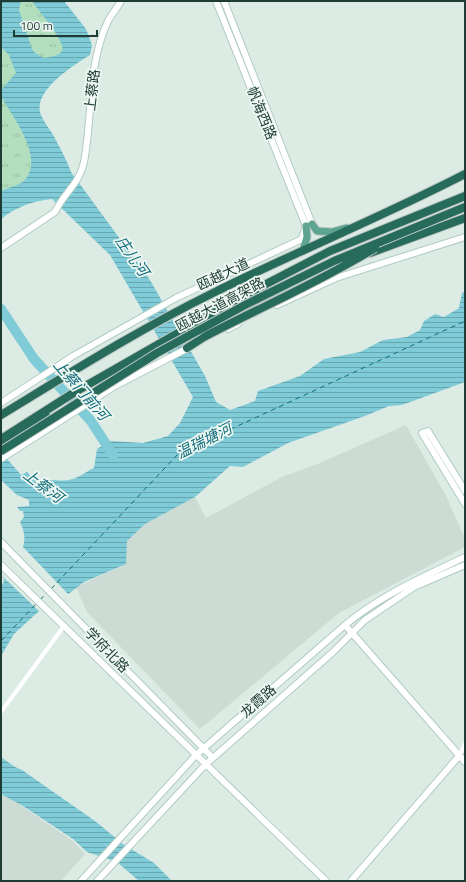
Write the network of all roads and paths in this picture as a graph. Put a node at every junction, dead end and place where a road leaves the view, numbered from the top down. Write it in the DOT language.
graph roads {
  1 [pos="122,1"];
  2 [pos="216,1"];
  3 [pos="224,1"];
  4 [pos="465,174"];
  5 [pos="465,196"];
  6 [pos="465,208"];
  7 [pos="381,215"];
  8 [pos="465,218"];
  9 [pos="309,225"];
  10 [pos="395,236"];
  11 [pos="465,237"];
  12 [pos="1,248"];
  13 [pos="303,251"];
  14 [pos="247,310"];
  15 [pos="228,330"];
  16 [pos="187,348"];
  17 [pos="1,403"];
  18 [pos="1,415"];
  19 [pos="1,438"];
  20 [pos="1,446"];
  21 [pos="1,451"];
  22 [pos="1,460"];
  23 [pos="465,491"];
  24 [pos="465,504"];
  25 [pos="2,544"];
  26 [pos="465,556"];
  27 [pos="465,564"];
  28 [pos="1,565"];
  29 [pos="345,625"];
  30 [pos="64,626"];
  31 [pos="352,633"];
  32 [pos="1,712"];
  33 [pos="465,744"];
  34 [pos="204,748"];
  35 [pos="196,755"];
  36 [pos="459,756"];
  37 [pos="213,758"];
  38 [pos="465,762"];
  39 [pos="205,765"];
  40 [pos="81,881"];
  41 [pos="97,881"];
  42 [pos="326,881"];
  43 [pos="351,881"];
  1 -- 12 [label="street, 上蔡路"];
  2 -- 9 [label="street, 帆海西路"];
  3 -- 9 [label="street, 帆海西路"];
  4 -- 7 [label="highway, 瓯越大道"];
  5 -- 19 [label="highway, 瓯越大道高架路"];
  6 -- 10 [label="highway, 瓯越大道高架路, bridge"];
  7 -- 9 [label="main road"];
  7 -- 13 [label="highway, 瓯越大道"];
  8 -- 14 [label="highway"];
  9 -- 13 [label="main road"];
  9 -- 17 [label="street"];
  10 -- 16 [label="highway, bridge"];
  10 -- 21 [label="highway, 瓯越大道高架路, bridge"];
  11 -- 15 [label="street"];
  13 -- 18 [label="highway, 瓯越大道"];
  14 -- 15 [label="street"];
  14 -- 20 [label="highway, bridge"];
  15 -- 16 [label="street"];
  16 -- 22 [label="street"];
  23 -- 24 [label="street"];
  25 -- 34 [label="street, 学府北路"];
  26 -- 29 [label="street, 龙霞路"];
  27 -- 31 [label="street, 龙霞路"];
  28 -- 30 [label="street"];
  29 -- 31 [label="street"];
  29 -- 34 [label="street, 龙霞路"];
  30 -- 32 [label="street"];
  30 -- 35 [label="street"];
  31 -- 36 [label="street"];
  31 -- 37 [label="street, 龙霞路"];
  33 -- 36 [label="street"];
  34 -- 35 [label="street, 龙霞路"];
  34 -- 37 [label="street, 学府北路"];
  35 -- 39 [label="street"];
  35 -- 40 [label="street, 龙霞路"];
  36 -- 38 [label="street"];
  36 -- 43 [label="street"];
  37 -- 39 [label="street, 龙霞路"];
  39 -- 41 [label="street, 龙霞路"];
  39 -- 42 [label="street"];
}
